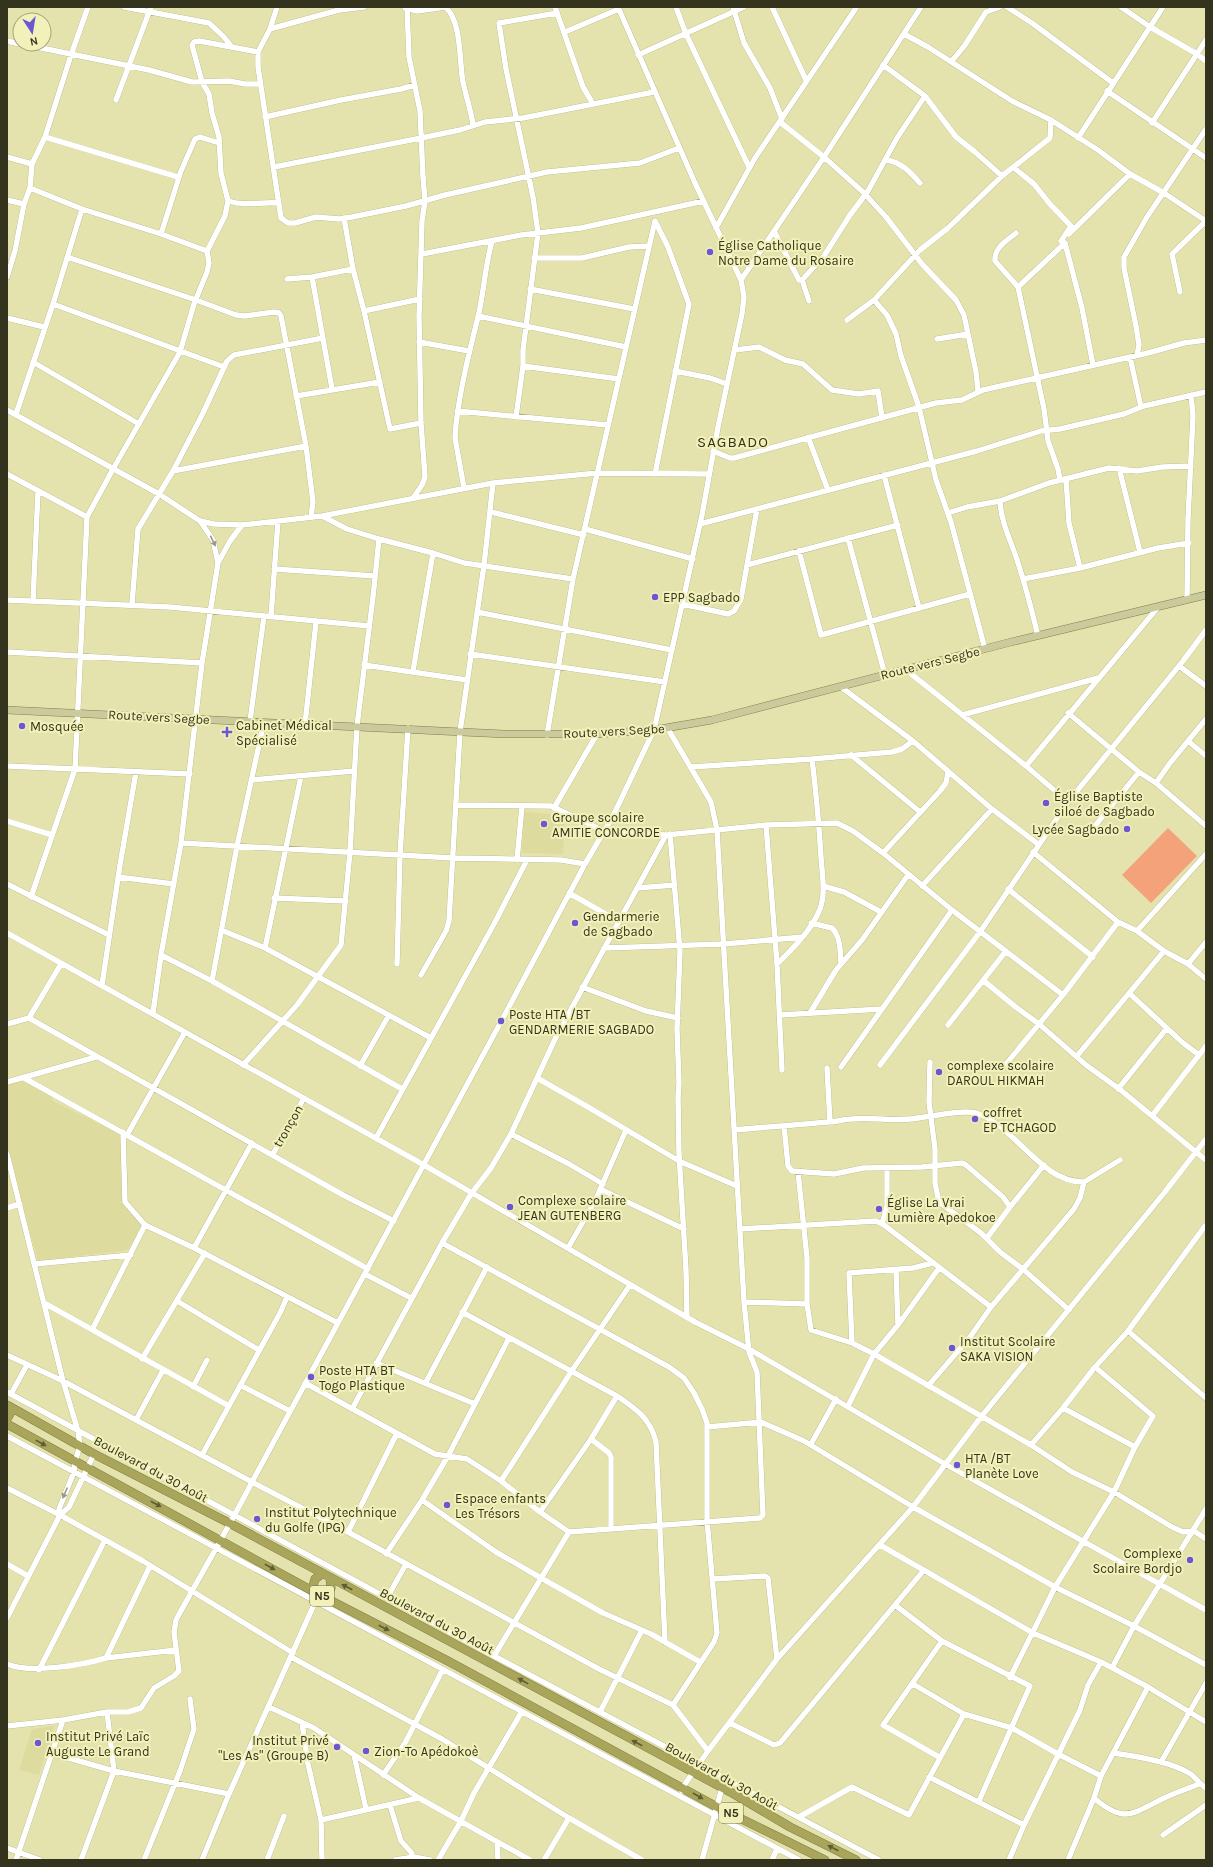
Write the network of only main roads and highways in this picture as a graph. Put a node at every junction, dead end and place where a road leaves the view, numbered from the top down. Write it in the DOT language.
graph roads {
  1 [pos="1206,595"];
  2 [pos="7,710"];
  3 [pos="8,1406"];
  4 [pos="7,1419"];
  5 [pos="7,1424"];
  6 [pos="326,1576"];
  7 [pos="318,1595"];
  8 [pos="825,1860"];
  9 [pos="856,1860"];
  1 -- 2 [label="main road, Route vers Segbe"];
  3 -- 4 [label="highway"];
  3 -- 6 [label="highway, Boulevard du 30 Août / N5"];
  5 -- 7 [label="highway, Boulevard du 30 Août / N5, one-way"];
  6 -- 7 [label="highway"];
  6 -- 7 [label="highway"];
  9 -- 6 [label="highway, Boulevard du 30 Août / N5, one-way"];
  7 -- 8 [label="highway, Boulevard du 30 Août / N5, one-way"];
}
